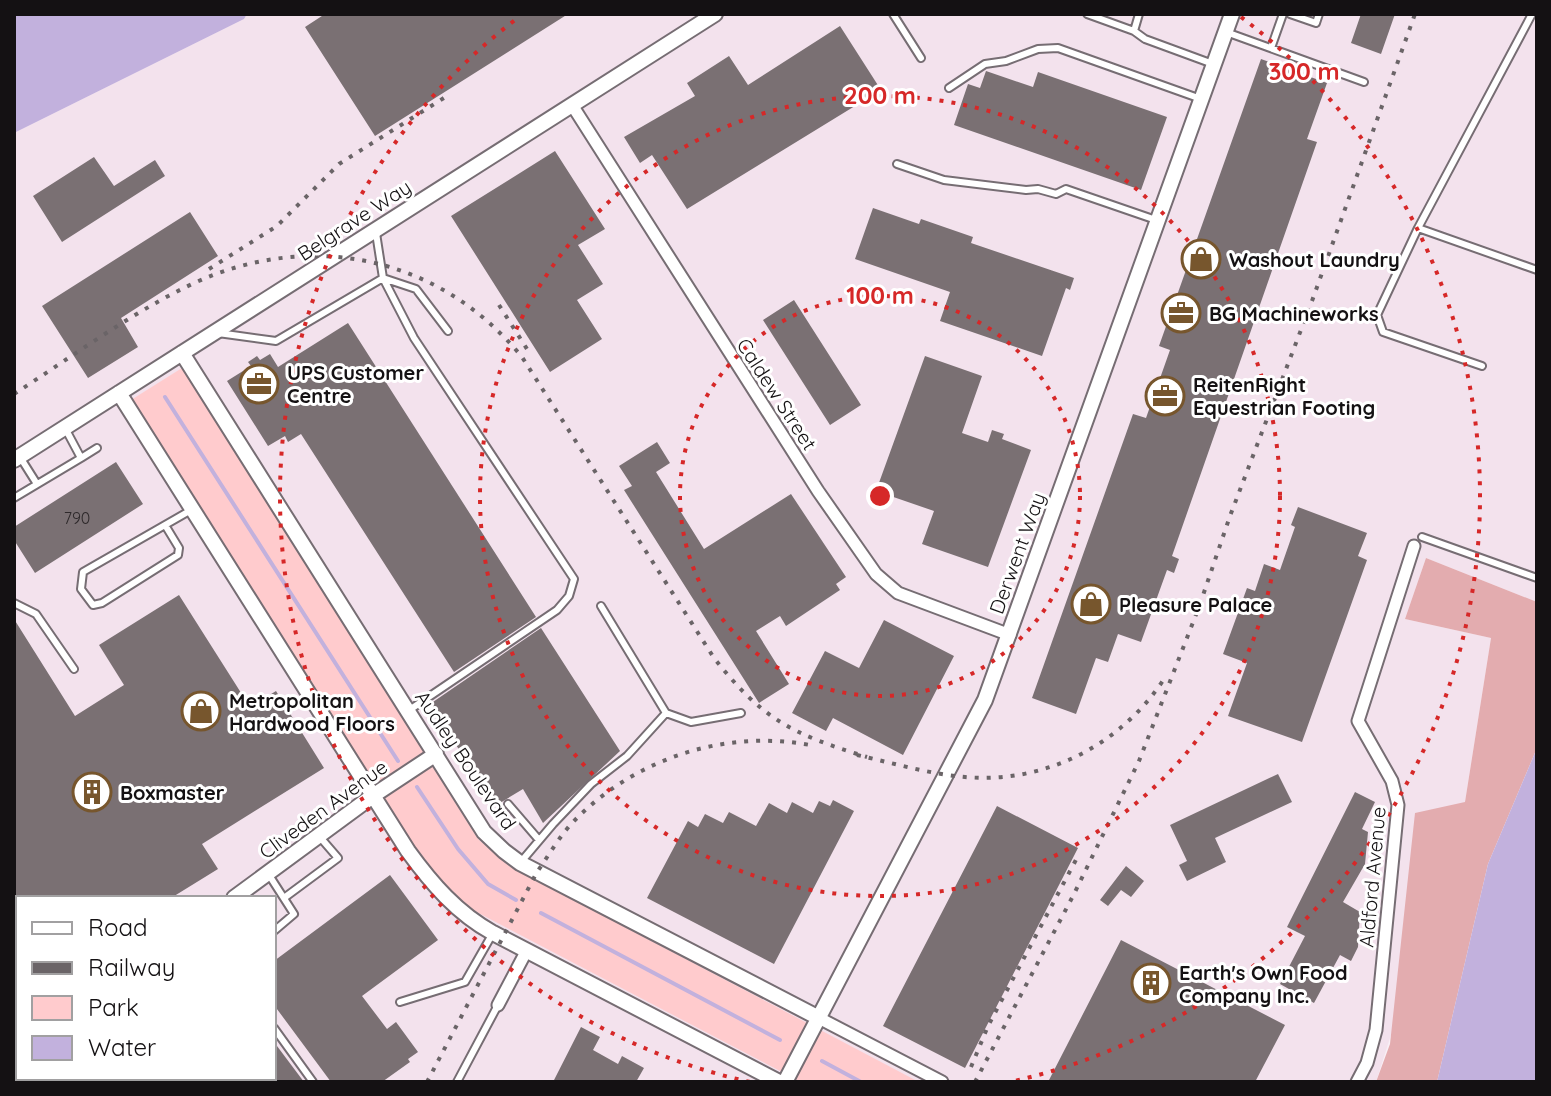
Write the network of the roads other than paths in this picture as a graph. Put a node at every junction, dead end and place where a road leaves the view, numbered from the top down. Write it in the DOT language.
graph roads {
  1 [pos="715,14"];
  2 [pos="893,14"];
  3 [pos="1087,14"];
  4 [pos="1139,14"];
  5 [pos="1232,14"];
  6 [pos="1283,14"];
  7 [pos="1290,14"];
  8 [pos="1319,14"];
  9 [pos="1532,14"];
  10 [pos="1134,31"];
  11 [pos="1226,32"];
  12 [pos="1271,48"];
  13 [pos="921,58"];
  14 [pos="1213,64"];
  15 [pos="1364,82"];
  16 [pos="949,88"];
  17 [pos="1201,99"];
  18 [pos="572,105"];
  19 [pos="897,164"];
  20 [pos="1156,220"];
  21 [pos="1418,228"];
  22 [pos="376,230"];
  23 [pos="1537,270"];
  24 [pos="383,278"];
  25 [pos="448,331"];
  26 [pos="214,333"];
  27 [pos="182,353"];
  28 [pos="1482,366"];
  29 [pos="119,393"];
  30 [pos="65,428"];
  31 [pos="97,448"];
  32 [pos="17,458"];
  33 [pos="81,458"];
  34 [pos="37,484"];
  35 [pos="14,498"];
  36 [pos="193,509"];
  37 [pos="165,525"];
  38 [pos="1418,542"];
  39 [pos="1537,578"];
  40 [pos="14,603"];
  41 [pos="601,606"];
  42 [pos="1010,635"];
  43 [pos="74,669"];
  44 [pos="408,711"];
  45 [pos="666,713"];
  46 [pos="741,713"];
  47 [pos="436,754"];
  48 [pos="374,795"];
  49 [pos="508,804"];
  50 [pos="319,836"];
  51 [pos="539,840"];
  52 [pos="520,863"];
  53 [pos="268,873"];
  54 [pos="237,896"];
  55 [pos="284,898"];
  56 [pos="276,929"];
  57 [pos="493,933"];
  58 [pos="527,950"];
  59 [pos="400,1002"];
  60 [pos="498,1005"];
  61 [pos="819,1018"];
  62 [pos="276,1031"];
  63 [pos="313,1082"];
  64 [pos="457,1082"];
  65 [pos="782,1082"];
  66 [pos="942,1082"];
  67 [pos="1357,1082"];
  1 -- 18 [label="street, Belgrave Way"];
  2 -- 13 [label="lane"];
  3 -- 10 [label="lane"];
  4 -- 10 [label="lane"];
  5 -- 11 [label="street, Derwent Way"];
  6 -- 12 [label="lane"];
  7 -- 8 [label="lane"];
  9 -- 21 [label="lane"];
  10 -- 14 [label="lane"];
  11 -- 12 [label="lane"];
  11 -- 14 [label="street, Derwent Way"];
  12 -- 15 [label="lane"];
  14 -- 17 [label="street, Derwent Way"];
  16 -- 17 [label="lane"];
  17 -- 20 [label="street, Derwent Way"];
  18 -- 22 [label="street, Belgrave Way"];
  18 -- 42 [label="street, Caldew Street"];
  19 -- 20 [label="lane"];
  20 -- 42 [label="street, Derwent Way"];
  21 -- 23 [label="lane"];
  21 -- 28 [label="lane"];
  22 -- 24 [label="lane"];
  22 -- 26 [label="street, Belgrave Way"];
  24 -- 25 [label="lane"];
  24 -- 26 [label="lane"];
  24 -- 44 [label="lane"];
  26 -- 27 [label="street, Belgrave Way"];
  27 -- 29 [label="street, Belgrave Way"];
  27 -- 44 [label="street, Audley Boulevard"];
  29 -- 30 [label="street, Belgrave Way"];
  29 -- 36 [label="street"];
  30 -- 32 [label="street, Belgrave Way"];
  30 -- 33 [label="lane"];
  31 -- 33 [label="lane"];
  32 -- 34 [label="lane"];
  33 -- 34 [label="lane"];
  34 -- 35 [label="lane"];
  36 -- 37 [label="lane"];
  36 -- 48 [label="street"];
  37 -- 37 [label="lane"];
  38 -- 39 [label="lane"];
  38 -- 67 [label="street, Aldford Avenue"];
  40 -- 43 [label="lane"];
  41 -- 45 [label="lane"];
  42 -- 61 [label="street, Derwent Way"];
  44 -- 47 [label="street, Audley Boulevard"];
  45 -- 46 [label="lane"];
  45 -- 51 [label="lane"];
  47 -- 48 [label="street, Cliveden Avenue"];
  47 -- 52 [label="street, Audley Boulevard"];
  48 -- 50 [label="street, Cliveden Avenue"];
  48 -- 57 [label="street"];
  49 -- 51 [label="lane"];
  50 -- 53 [label="street, Cliveden Avenue"];
  50 -- 55 [label="lane"];
  51 -- 52 [label="lane"];
  52 -- 61 [label="street, Audley Boulevard"];
  53 -- 54 [label="street, Cliveden Avenue"];
  53 -- 55 [label="lane"];
  55 -- 56 [label="lane"];
  57 -- 58 [label="street"];
  57 -- 59 [label="lane"];
  58 -- 60 [label="street"];
  58 -- 65 [label="street"];
  60 -- 64 [label="lane"];
  61 -- 65 [label="street, Derwent Way"];
  61 -- 66 [label="street, Audley Boulevard"];
  62 -- 63 [label="lane"];
}
